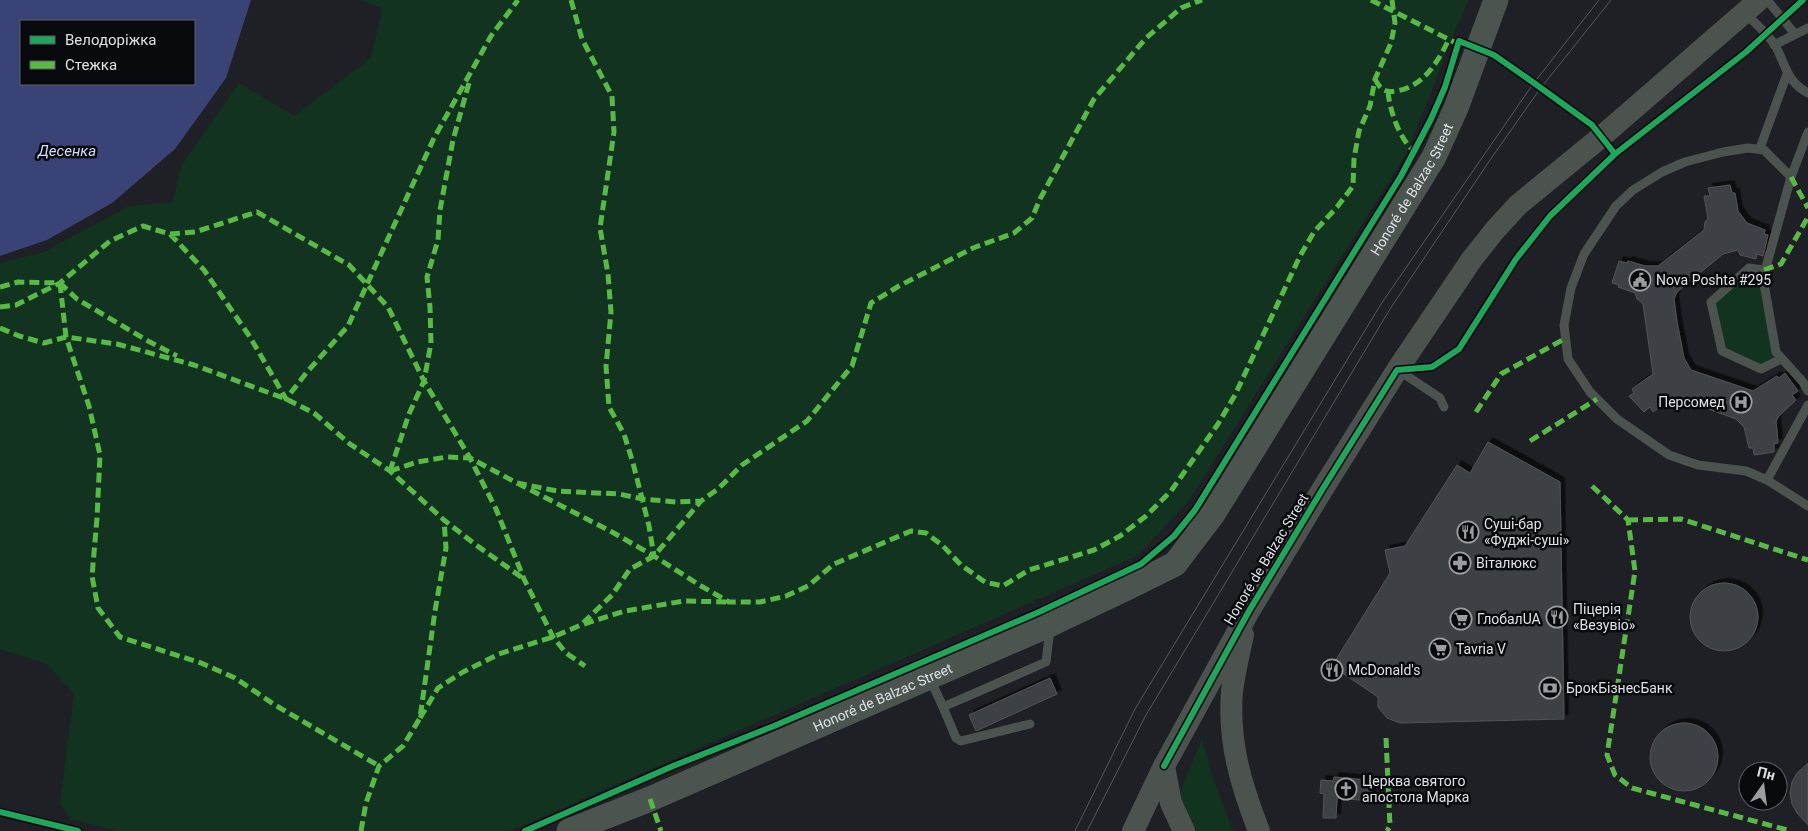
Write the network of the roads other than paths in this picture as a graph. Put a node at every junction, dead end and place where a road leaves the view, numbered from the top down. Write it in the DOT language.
graph roads {
  1 [pos="1496,0"];
  2 [pos="1766,0"];
  3 [pos="1752,7"];
  4 [pos="1808,28"];
  5 [pos="1794,34"];
  6 [pos="1774,45"];
  7 [pos="1787,74"];
  8 [pos="1808,93"];
  9 [pos="1808,132"];
  10 [pos="1760,148"];
  11 [pos="1791,177"];
  12 [pos="1764,270"];
  13 [pos="1781,359"];
  14 [pos="1397,370"];
  15 [pos="1808,391"];
  16 [pos="1808,405"];
  17 [pos="1444,407"];
  18 [pos="1767,480"];
  19 [pos="1808,506"];
  20 [pos="1249,611"];
  21 [pos="1051,624"];
  22 [pos="930,676"];
  23 [pos="943,707"];
  24 [pos="1030,724"];
  25 [pos="1164,766"];
  26 [pos="568,831"];
  27 [pos="1134,831"];
  28 [pos="1184,831"];
  29 [pos="1259,831"];
  1 -- 21 [label="main road, Honoré de Balzac Street"];
  2 -- 5 [label="lane"];
  3 -- 6 [label="lane"];
  3 -- 14 [label="street, Honoré de Balzac Street"];
  4 -- 5 [label="lane"];
  5 -- 6 [label="lane"];
  6 -- 7 [label="lane"];
  7 -- 8 [label="lane"];
  7 -- 10 [label="lane"];
  9 -- 11 [label="lane"];
  10 -- 11 [label="lane"];
  10 -- 18 [label="lane"];
  11 -- 12 [label="lane"];
  12 -- 13 [label="lane"];
  12 -- 13 [label="lane"];
  13 -- 15 [label="lane"];
  14 -- 17 [label="lane"];
  14 -- 20 [label="street, Honoré de Balzac Street"];
  16 -- 18 [label="lane"];
  18 -- 19 [label="lane"];
  20 -- 25 [label="street, Honoré de Balzac Street"];
  20 -- 29 [label="street"];
  21 -- 22 [label="main road, Honoré de Balzac Street"];
  21 -- 23 [label="lane"];
  22 -- 23 [label="lane"];
  22 -- 26 [label="main road, Honoré de Balzac Street"];
  23 -- 24 [label="lane"];
  25 -- 27 [label="street, Honoré de Balzac Street"];
  25 -- 28 [label="street"];
}
